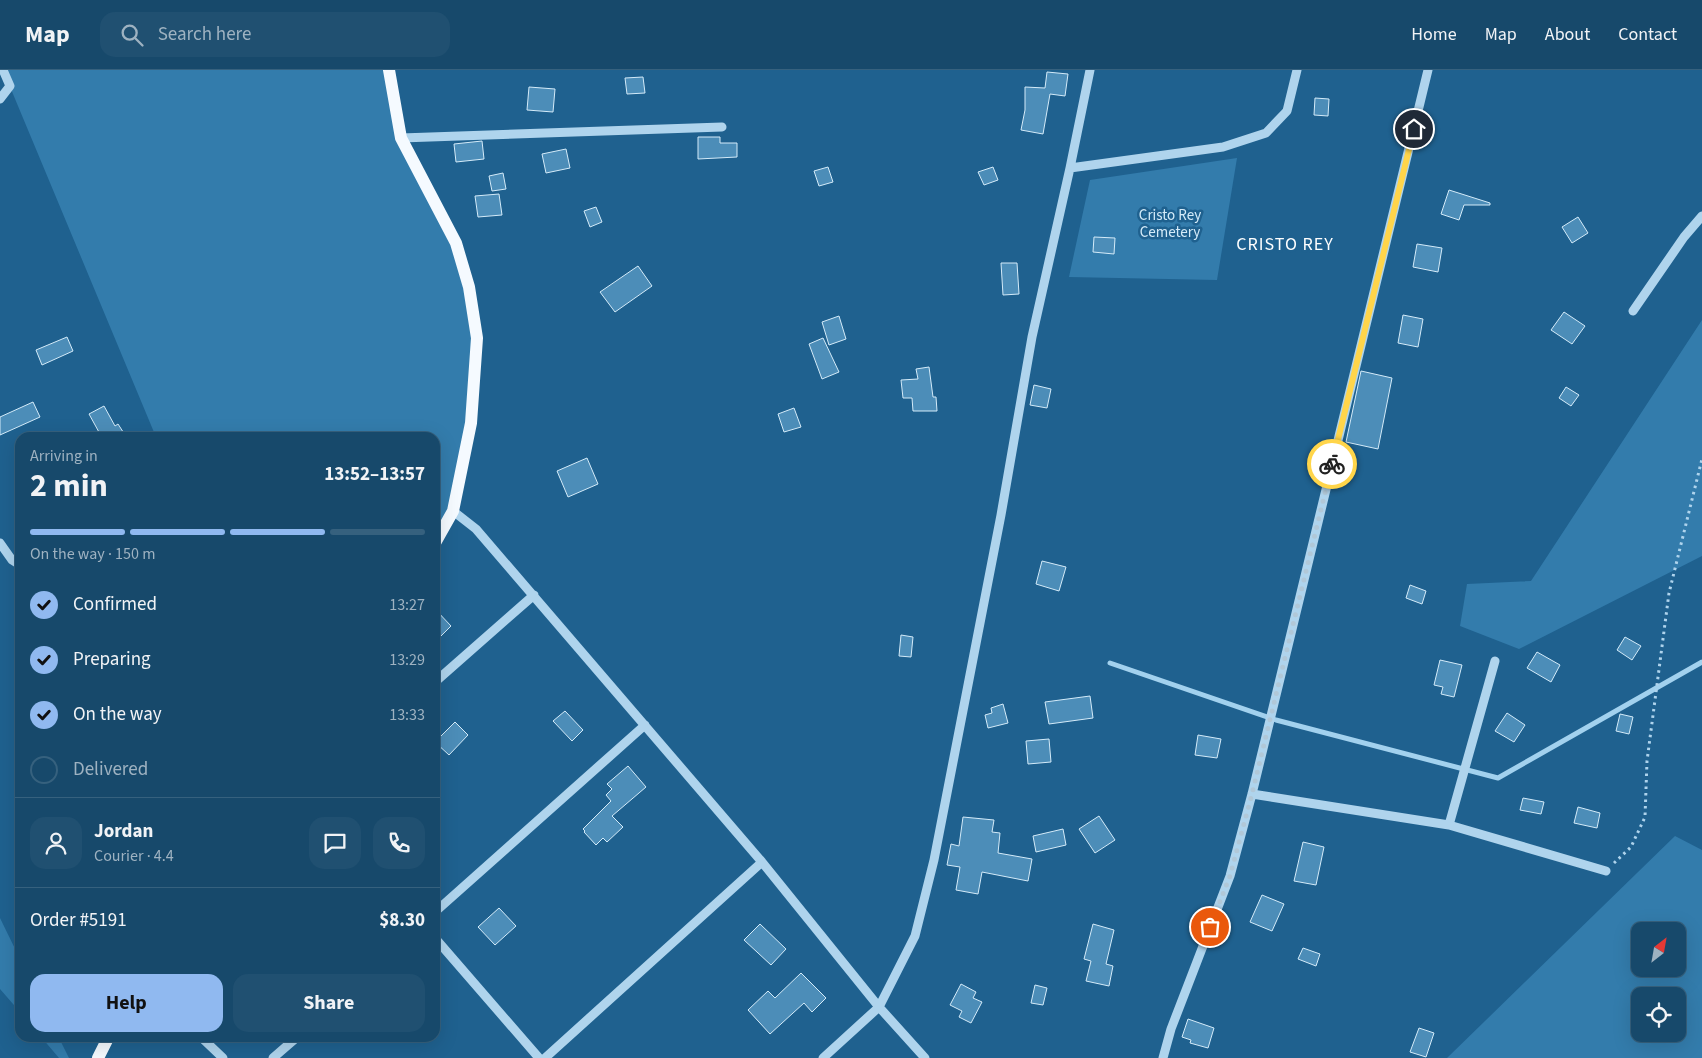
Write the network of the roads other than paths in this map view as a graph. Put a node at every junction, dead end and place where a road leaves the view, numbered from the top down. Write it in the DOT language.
graph roads {
  1 [pos="3,70"];
  2 [pos="390,70"];
  3 [pos="1090,70"];
  4 [pos="1297,70"];
  5 [pos="1428,70"];
  6 [pos="0,99"];
  7 [pos="722,127"];
  8 [pos="401,138"];
  9 [pos="1070,168"];
  10 [pos="1702,216"];
  11 [pos="1633,311"];
  12 [pos="453,511"];
  13 [pos="440,534"];
  14 [pos="0,543"];
  15 [pos="15,562"];
  16 [pos="534,595"];
  17 [pos="1495,661"];
  18 [pos="440,678"];
  19 [pos="645,725"];
  20 [pos="1252,794"];
  21 [pos="1449,825"];
  22 [pos="762,862"];
  23 [pos="1606,871"];
  24 [pos="440,908"];
  25 [pos="440,944"];
  26 [pos="879,1008"];
  27 [pos="106,1042"];
  28 [pos="206,1042"];
  29 [pos="291,1042"];
  30 [pos="98,1058"];
  31 [pos="223,1058"];
  32 [pos="273,1058"];
  33 [pos="539,1058"];
  34 [pos="545,1058"];
  35 [pos="823,1058"];
  36 [pos="924,1058"];
  37 [pos="1163,1058"];
  1 -- 6 [label="street"];
  2 -- 8 [label="main road"];
  3 -- 9 [label="street"];
  4 -- 9 [label="street"];
  5 -- 20 [label="street"];
  7 -- 8 [label="street"];
  8 -- 12 [label="main road"];
  9 -- 26 [label="street"];
  10 -- 11 [label="street"];
  12 -- 13 [label="main road"];
  12 -- 16 [label="street"];
  14 -- 15 [label="street"];
  16 -- 18 [label="street"];
  16 -- 19 [label="street"];
  17 -- 21 [label="street"];
  19 -- 22 [label="street"];
  19 -- 24 [label="street"];
  20 -- 21 [label="street"];
  20 -- 37 [label="street"];
  21 -- 23 [label="street"];
  22 -- 26 [label="street"];
  22 -- 34 [label="street"];
  25 -- 33 [label="street"];
  26 -- 35 [label="street"];
  26 -- 36 [label="street"];
  27 -- 30 [label="main road"];
  28 -- 31 [label="street"];
  29 -- 32 [label="street"];
}
